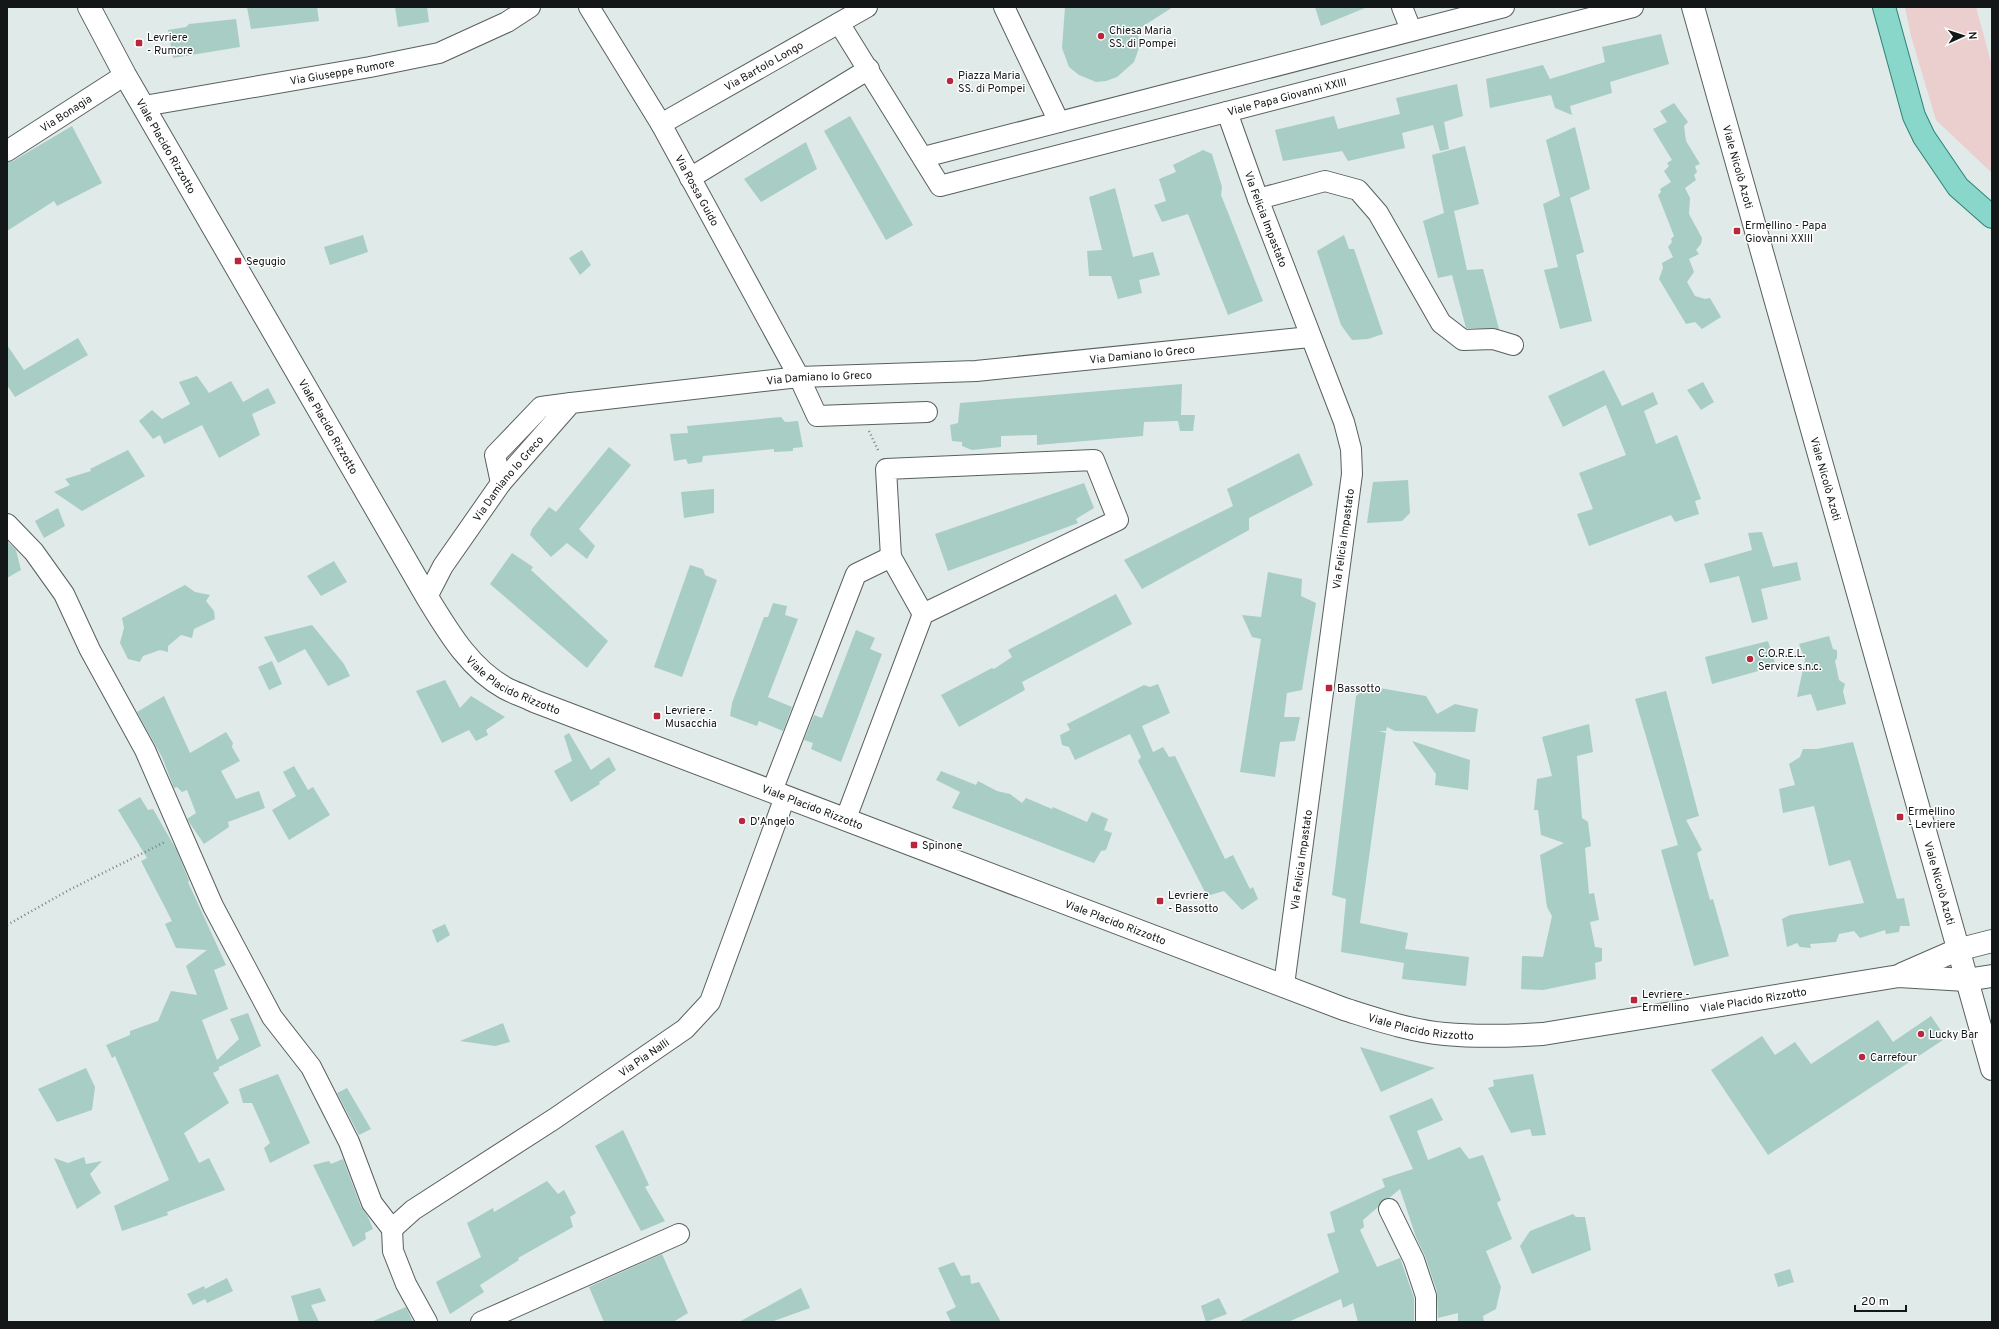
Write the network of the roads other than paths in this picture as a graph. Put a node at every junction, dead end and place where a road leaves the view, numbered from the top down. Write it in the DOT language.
graph roads {
  1 [pos="89,7"];
  2 [pos="530,7"];
  3 [pos="589,7"];
  4 [pos="867,7"];
  5 [pos="1004,7"];
  6 [pos="1402,7"];
  7 [pos="1504,7"];
  8 [pos="1633,7"];
  9 [pos="1693,7"];
  10 [pos="1884,7"];
  11 [pos="839,23"];
  12 [pos="1411,30"];
  13 [pos="869,69"];
  14 [pos="125,75"];
  15 [pos="144,106"];
  16 [pos="1227,112"];
  17 [pos="1059,122"];
  18 [pos="661,124"];
  19 [pos="7,151"];
  20 [pos="924,157"];
  21 [pos="690,178"];
  22 [pos="1258,199"];
  23 [pos="1992,217"];
  24 [pos="1310,337"];
  25 [pos="1514,345"];
  26 [pos="799,377"];
  27 [pos="927,412"];
  28 [pos="7,524"];
  29 [pos="891,557"];
  30 [pos="427,597"];
  31 [pos="923,614"];
  32 [pos="779,794"];
  33 [pos="846,818"];
  34 [pos="1992,941"];
  35 [pos="1957,950"];
  36 [pos="1899,976"];
  37 [pos="1992,976"];
  38 [pos="1966,980"];
  39 [pos="1284,985"];
  40 [pos="1992,1069"];
  41 [pos="1389,1209"];
  42 [pos="392,1229"];
  43 [pos="679,1234"];
  44 [pos="427,1322"];
  45 [pos="481,1322"];
  46 [pos="1426,1322"];
  1 -- 14 [label="street, Viale Placido Rizzotto"];
  2 -- 15 [label="street, Via Giuseppe Rumore"];
  3 -- 18 [label="street, Via Rossa Guido"];
  4 -- 11 [label="street, Via Bartolo Longo"];
  5 -- 17 [label="street"];
  6 -- 12 [label="street"];
  7 -- 12 [label="street"];
  8 -- 16 [label="street, Viale Papa Giovanni XXIII"];
  9 -- 35 [label="street, Viale Nicolò Azoti"];
  10 -- 23 [label="main road"];
  11 -- 13 [label="street"];
  11 -- 18 [label="street, Via Bartolo Longo"];
  12 -- 17 [label="street"];
  13 -- 20 [label="street"];
  13 -- 21 [label="street"];
  14 -- 15 [label="street, Viale Placido Rizzotto"];
  14 -- 19 [label="street, Via Bonagia"];
  15 -- 30 [label="street, Viale Placido Rizzotto"];
  16 -- 20 [label="street, Viale Papa Giovanni XXIII"];
  16 -- 22 [label="street, Via Felicia Impastato"];
  17 -- 20 [label="street"];
  18 -- 21 [label="street, Via Rossa Guido"];
  21 -- 26 [label="street, Via Rossa Guido"];
  22 -- 24 [label="street, Via Felicia Impastato"];
  22 -- 25 [label="street"];
  24 -- 26 [label="street, Via Damiano lo Greco"];
  24 -- 39 [label="street, Via Felicia Impastato"];
  26 -- 27 [label="street, Via Rossa Guido"];
  26 -- 30 [label="street, Via Damiano lo Greco"];
  28 -- 42 [label="street"];
  29 -- 31 [label="street"];
  29 -- 31 [label="street"];
  29 -- 32 [label="street, Via Pia Nalli"];
  30 -- 32 [label="street, Viale Placido Rizzotto"];
  31 -- 33 [label="street"];
  32 -- 33 [label="street, Viale Placido Rizzotto"];
  32 -- 42 [label="street, Via Pia Nalli"];
  33 -- 39 [label="street, Viale Placido Rizzotto"];
  34 -- 35 [label="street"];
  35 -- 36 [label="street"];
  35 -- 38 [label="street, Viale Nicolò Azoti"];
  36 -- 38 [label="street"];
  36 -- 39 [label="street, Viale Placido Rizzotto"];
  37 -- 38 [label="street"];
  38 -- 40 [label="street, Viale Nicolò Azoti"];
  41 -- 46 [label="street"];
  42 -- 44 [label="street"];
  43 -- 45 [label="street"];
}
